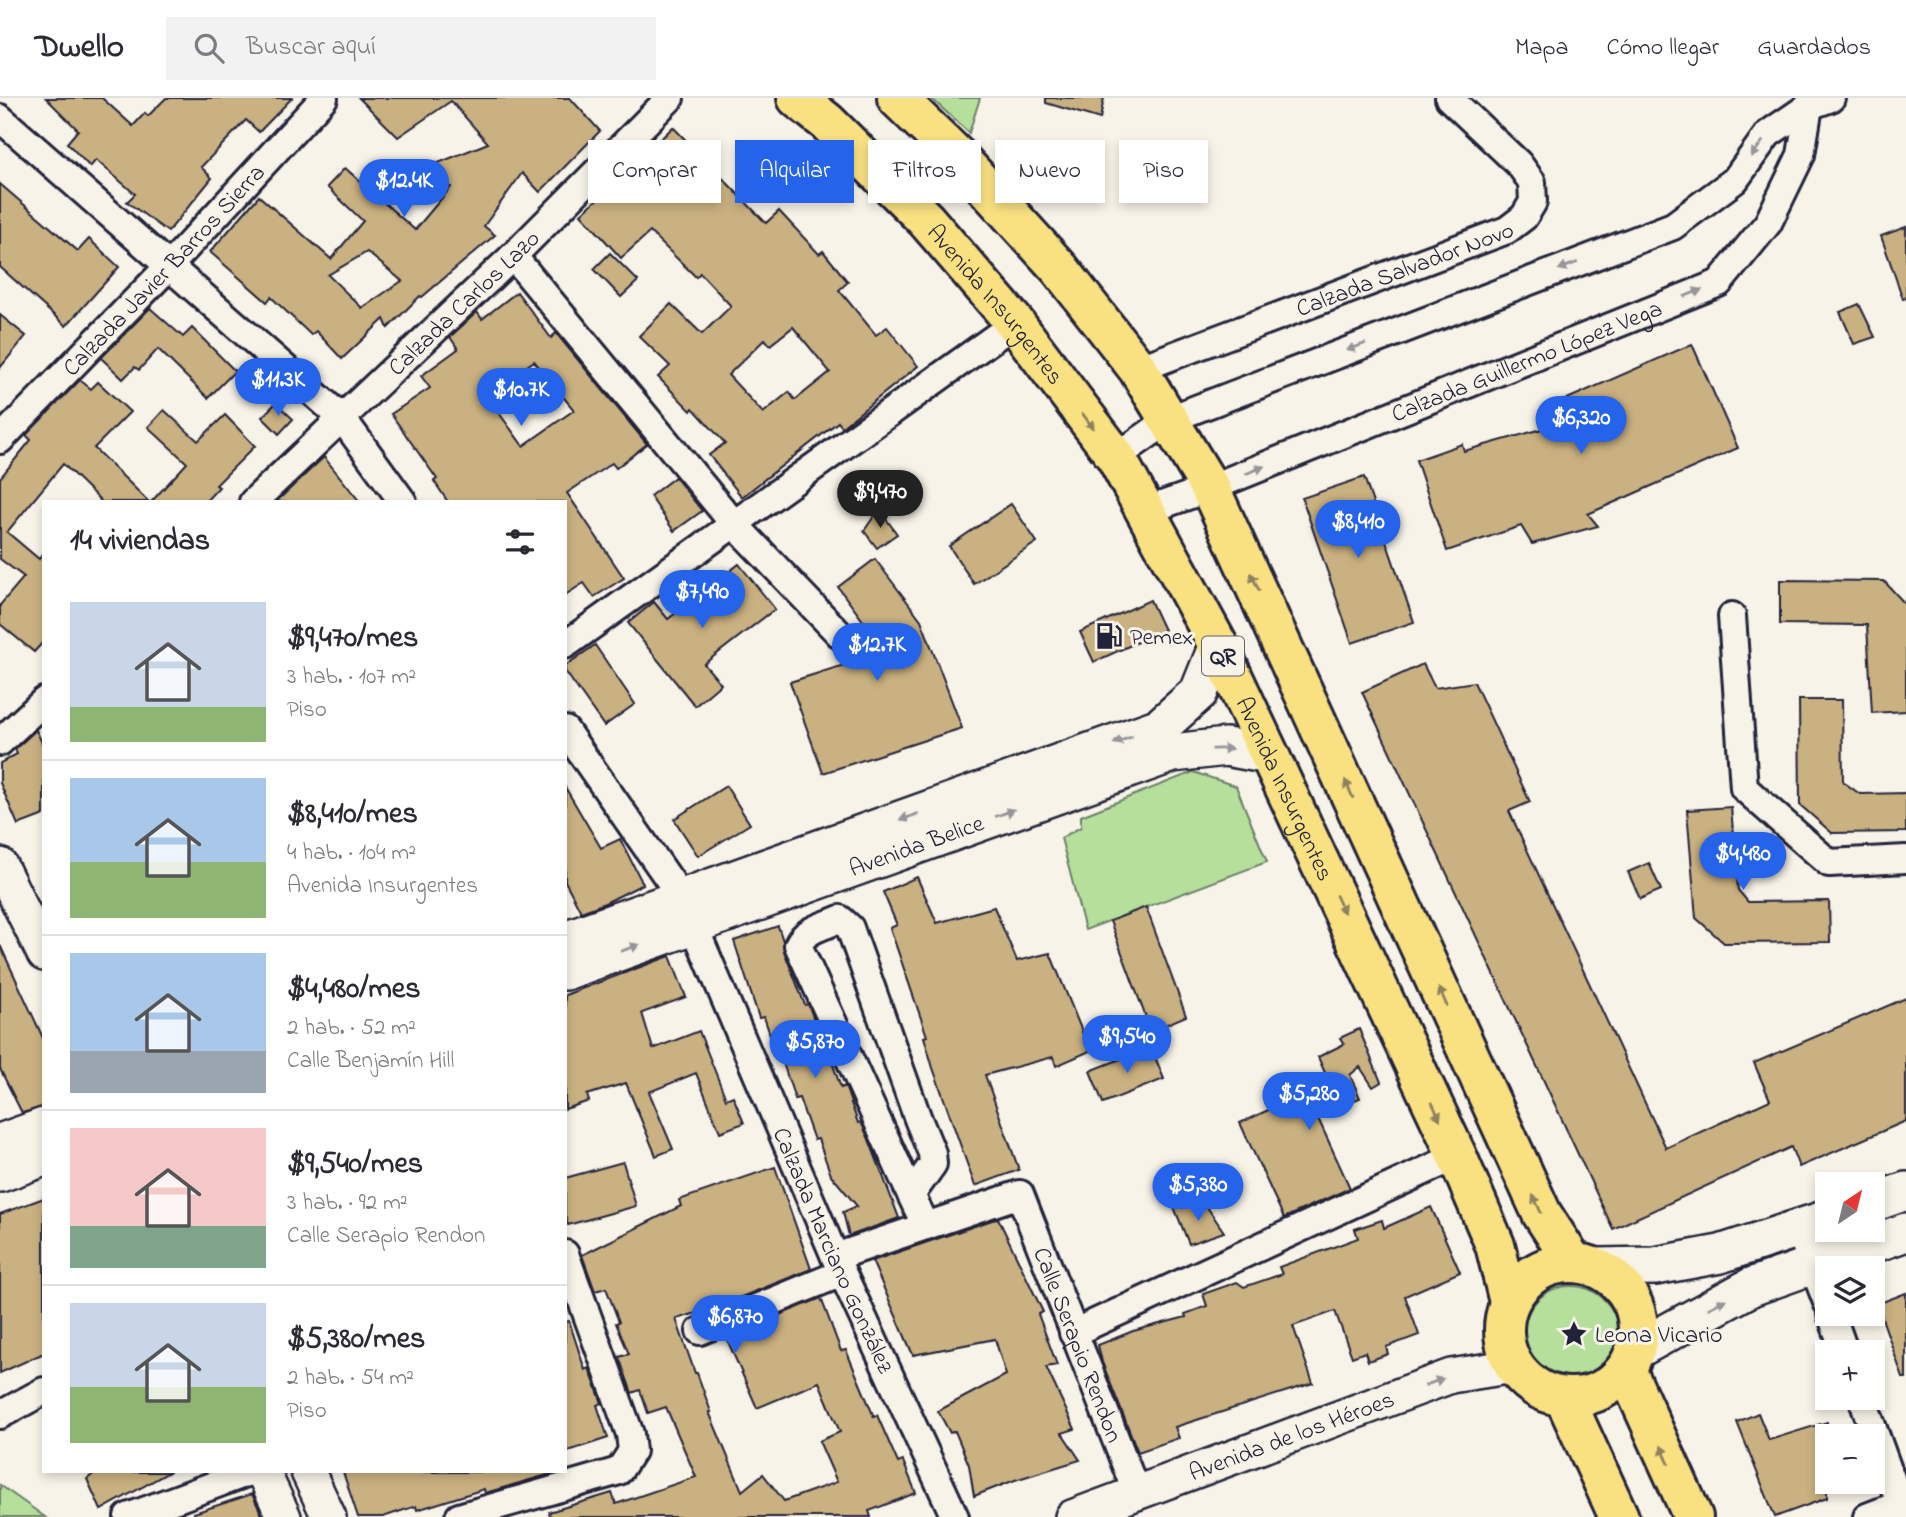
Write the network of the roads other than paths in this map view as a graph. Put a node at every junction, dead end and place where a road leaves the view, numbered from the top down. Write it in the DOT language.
graph roads {
  1 [pos="6,98"];
  2 [pos="324,98"];
  3 [pos="670,98"];
  4 [pos="797,98"];
  5 [pos="897,98"];
  6 [pos="1450,98"];
  7 [pos="1820,102"];
  8 [pos="0,104"];
  9 [pos="0,118"];
  10 [pos="513,256"];
  11 [pos="170,265"];
  12 [pos="1015,323"];
  13 [pos="1138,369"];
  14 [pos="342,418"];
  15 [pos="1170,419"];
  16 [pos="0,440"];
  17 [pos="1116,457"];
  18 [pos="1210,488"];
  19 [pos="255,500"];
  20 [pos="402,500"];
  21 [pos="1145,511"];
  22 [pos="734,524"];
  23 [pos="1732,615"];
  24 [pos="567,644"];
  25 [pos="850,645"];
  26 [pos="1218,645"];
  27 [pos="42,703"];
  28 [pos="567,733"];
  29 [pos="0,743"];
  30 [pos="1270,755"];
  31 [pos="1906,859"];
  32 [pos="0,865"];
  33 [pos="688,911"];
  34 [pos="567,940"];
  35 [pos="42,950"];
  36 [pos="567,970"];
  37 [pos="42,1128"];
  38 [pos="0,1143"];
  39 [pos="1457,1156"];
  40 [pos="42,1158"];
  41 [pos="0,1173"];
  42 [pos="1906,1191"];
  43 [pos="911,1195"];
  44 [pos="1885,1198"];
  45 [pos="1813,1224"];
  46 [pos="926,1226"];
  47 [pos="1906,1232"];
  48 [pos="838,1265"];
  49 [pos="1585,1265"];
  50 [pos="1814,1265"];
  51 [pos="567,1266"];
  52 [pos="1815,1268"];
  53 [pos="1509,1302"];
  54 [pos="575,1313"];
  55 [pos="700,1331"];
  56 [pos="1073,1333"];
  57 [pos="1631,1359"];
  58 [pos="1514,1366"];
  59 [pos="42,1392"];
  60 [pos="1564,1397"];
  61 [pos="1867,1410"];
  62 [pos="0,1415"];
  63 [pos="246,1473"];
  64 [pos="263,1473"];
  65 [pos="308,1473"];
  66 [pos="1137,1494"];
  67 [pos="1904,1508"];
  68 [pos="138,1515"];
  69 [pos="284,1517"];
  70 [pos="329,1517"];
  71 [pos="458,1517"];
  72 [pos="955,1517"];
  73 [pos="1072,1517"];
  74 [pos="1619,1517"];
  75 [pos="1693,1517"];
  76 [pos="1867,1517"];
  1 -- 8 [label="street"];
  2 -- 11 [label="street, Calzada Javier Barros Sierra"];
  3 -- 10 [label="street, Calzada Carlos Lazo"];
  4 -- 12 [label="main road, Avenida Insurgentes / QR"];
  5 -- 13 [label="main road, QR"];
  6 -- 13 [label="street, Calzada Salvador Novo"];
  7 -- 15 [label="street, Calzada Guillermo López Vega, one-way"];
  18 -- 7 [label="street, Calzada Guillermo López Vega, one-way"];
  9 -- 11 [label="street"];
  10 -- 14 [label="street, Calzada Carlos Lazo"];
  10 -- 22 [label="street"];
  11 -- 14 [label="street"];
  11 -- 16 [label="street, Calzada Javier Barros Sierra"];
  12 -- 17 [label="main road, Avenida Insurgentes / QR, one-way"];
  12 -- 22 [label="street"];
  13 -- 15 [label="main road, QR"];
  14 -- 19 [label="street, Calzada Carlos Lazo"];
  14 -- 20 [label="street"];
  15 -- 17 [label="street, Calzada Guillermo López Vega"];
  15 -- 18 [label="main road, QR"];
  17 -- 21 [label="main road, Avenida Insurgentes / QR"];
  18 -- 21 [label="street, Calzada Guillermo López Vega"];
  49 -- 18 [label="main road, QR, one-way"];
  21 -- 26 [label="main road, Avenida Insurgentes / QR"];
  22 -- 24 [label="street"];
  22 -- 25 [label="street"];
  23 -- 31 [label="street"];
  26 -- 30 [label="main road, Avenida Insurgentes / QR"];
  26 -- 33 [label="main road, Avenida Belice, one-way"];
  27 -- 29 [label="street"];
  28 -- 33 [label="street, Calzada Marciano González"];
  33 -- 30 [label="main road, Avenida Belice, one-way"];
  30 -- 39 [label="main road, Avenida Insurgentes / QR, one-way"];
  32 -- 35 [label="street"];
  33 -- 34 [label="main road, Avenida Belice"];
  36 -- 33 [label="main road, Avenida Belice, one-way"];
  33 -- 48 [label="street, Calzada Marciano González"];
  37 -- 38 [label="main road"];
  39 -- 53 [label="main road, Avenida Insurgentes / QR"];
  39 -- 56 [label="street"];
  40 -- 41 [label="main road"];
  42 -- 44 [label="main road"];
  43 -- 43 [label="street"];
  43 -- 46 [label="street"];
  45 -- 49 [label="main road"];
  45 -- 50 [label="street"];
  46 -- 48 [label="street"];
  46 -- 56 [label="street, Calle Serapio Rendon"];
  47 -- 50 [label="main road"];
  48 -- 55 [label="street"];
  48 -- 72 [label="street, Calzada Marciano González"];
  49 -- 53 [label="main road"];
  49 -- 57 [label="main road"];
  50 -- 52 [label="street"];
  57 -- 50 [label="main road, one-way"];
  51 -- 54 [label="street"];
  53 -- 58 [label="main road"];
  54 -- 71 [label="street"];
  56 -- 66 [label="street, Calle Serapio Rendon"];
  57 -- 60 [label="main road"];
  75 -- 57 [label="main road, one-way"];
  58 -- 60 [label="main road"];
  66 -- 58 [label="street, Avenida de los Héroes, one-way"];
  59 -- 62 [label="street"];
  60 -- 74 [label="main road"];
  61 -- 67 [label="street"];
  63 -- 68 [label="street"];
  64 -- 69 [label="street"];
  65 -- 70 [label="street"];
  66 -- 73 [label="street, Avenida de los Héroes"];
  67 -- 76 [label="street"];
}
